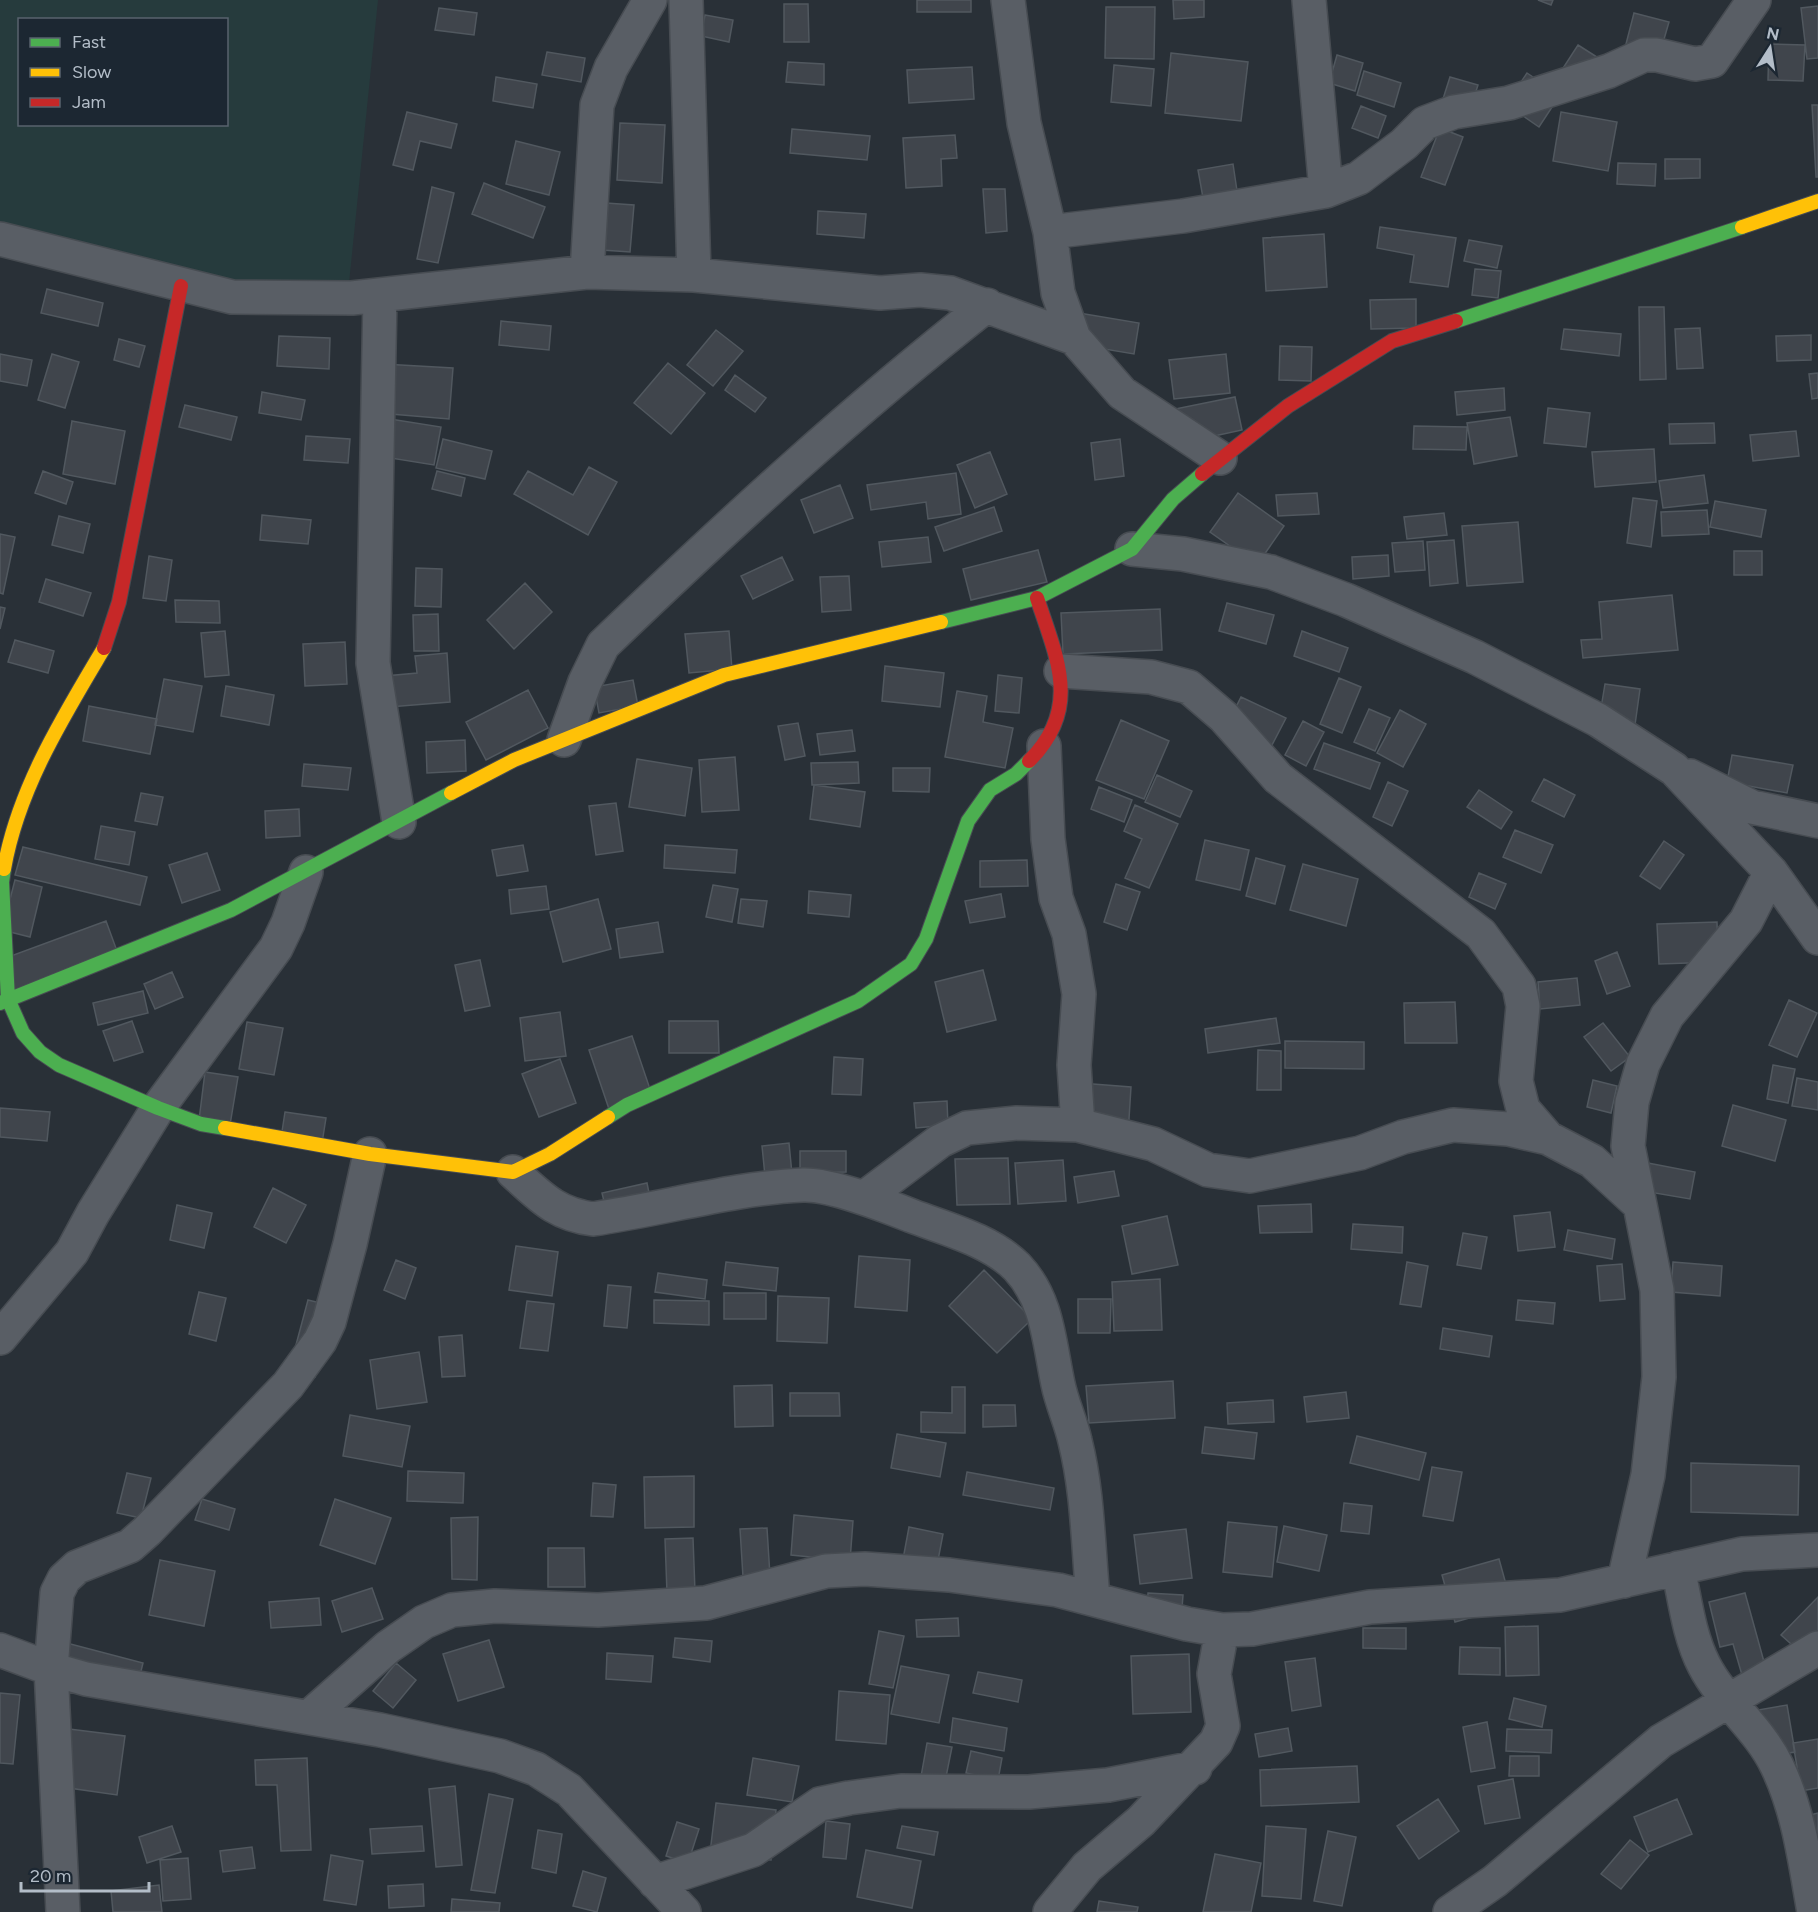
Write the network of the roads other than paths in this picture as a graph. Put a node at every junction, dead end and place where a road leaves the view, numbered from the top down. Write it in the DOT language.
graph roads {
  1 [pos="650,0"];
  2 [pos="686,0"];
  3 [pos="1008,0"];
  4 [pos="1309,0"];
  5 [pos="1754,0"];
  6 [pos="1326,191"];
  7 [pos="1818,201"];
  8 [pos="1050,232"];
  9 [pos="0,239"];
  10 [pos="587,273"];
  11 [pos="694,275"];
  12 [pos="181,286"];
  13 [pos="380,296"];
  14 [pos="987,304"];
  15 [pos="1074,338"];
  16 [pos="1220,458"];
  17 [pos="1132,549"];
  18 [pos="1037,598"];
  19 [pos="1060,671"];
  20 [pos="564,740"];
  21 [pos="1044,746"];
  22 [pos="1674,768"];
  23 [pos="1818,821"];
  24 [pos="399,822"];
  25 [pos="306,872"];
  26 [pos="1771,872"];
  27 [pos="1818,938"];
  28 [pos="4,1001"];
  29 [pos="158,1108"];
  30 [pos="1078,1125"];
  31 [pos="1548,1138"];
  32 [pos="370,1154"];
  33 [pos="513,1172"];
  34 [pos="864,1198"];
  35 [pos="1640,1205"];
  36 [pos="0,1338"];
  37 [pos="1818,1551"];
  38 [pos="1678,1568"];
  39 [pos="1624,1581"];
  40 [pos="1092,1598"];
  41 [pos="1222,1630"];
  42 [pos="1818,1648"];
  43 [pos="0,1650"];
  44 [pos="51,1669"];
  45 [pos="1729,1699"];
  46 [pos="310,1716"];
  47 [pos="1195,1768"];
  48 [pos="655,1882"];
  49 [pos="63,1912"];
  50 [pos="684,1912"];
  51 [pos="1050,1912"];
  52 [pos="1450,1912"];
  53 [pos="1814,1912"];
  1 -- 10 [label="street"];
  2 -- 11 [label="street"];
  3 -- 8 [label="street"];
  4 -- 6 [label="street"];
  5 -- 6 [label="street"];
  6 -- 8 [label="street"];
  7 -- 16 [label="street"];
  8 -- 15 [label="street"];
  9 -- 12 [label="street"];
  10 -- 11 [label="street"];
  10 -- 13 [label="street"];
  11 -- 14 [label="street"];
  12 -- 13 [label="street"];
  12 -- 28 [label="street"];
  13 -- 24 [label="street"];
  14 -- 15 [label="street"];
  14 -- 20 [label="street"];
  15 -- 16 [label="street"];
  16 -- 17 [label="street"];
  17 -- 18 [label="street"];
  17 -- 22 [label="street"];
  18 -- 19 [label="street"];
  18 -- 20 [label="street"];
  19 -- 21 [label="street"];
  19 -- 31 [label="street"];
  20 -- 24 [label="street"];
  21 -- 30 [label="street"];
  21 -- 33 [label="street"];
  22 -- 23 [label="street"];
  22 -- 26 [label="street"];
  24 -- 25 [label="street"];
  25 -- 28 [label="street"];
  25 -- 29 [label="street"];
  26 -- 27 [label="street"];
  26 -- 35 [label="street"];
  28 -- 29 [label="street"];
  29 -- 32 [label="street"];
  29 -- 36 [label="street"];
  30 -- 31 [label="street"];
  30 -- 34 [label="street"];
  31 -- 35 [label="street"];
  32 -- 33 [label="street"];
  32 -- 44 [label="street"];
  33 -- 34 [label="street"];
  34 -- 40 [label="street"];
  35 -- 39 [label="street"];
  37 -- 38 [label="street"];
  38 -- 39 [label="street"];
  38 -- 45 [label="street"];
  39 -- 41 [label="street"];
  40 -- 41 [label="street"];
  40 -- 46 [label="street"];
  41 -- 47 [label="street"];
  42 -- 45 [label="street"];
  43 -- 44 [label="street"];
  44 -- 46 [label="street"];
  44 -- 49 [label="street"];
  45 -- 52 [label="street"];
  45 -- 53 [label="street"];
  46 -- 48 [label="street"];
  47 -- 48 [label="street"];
  47 -- 51 [label="street"];
  48 -- 50 [label="street"];
}
